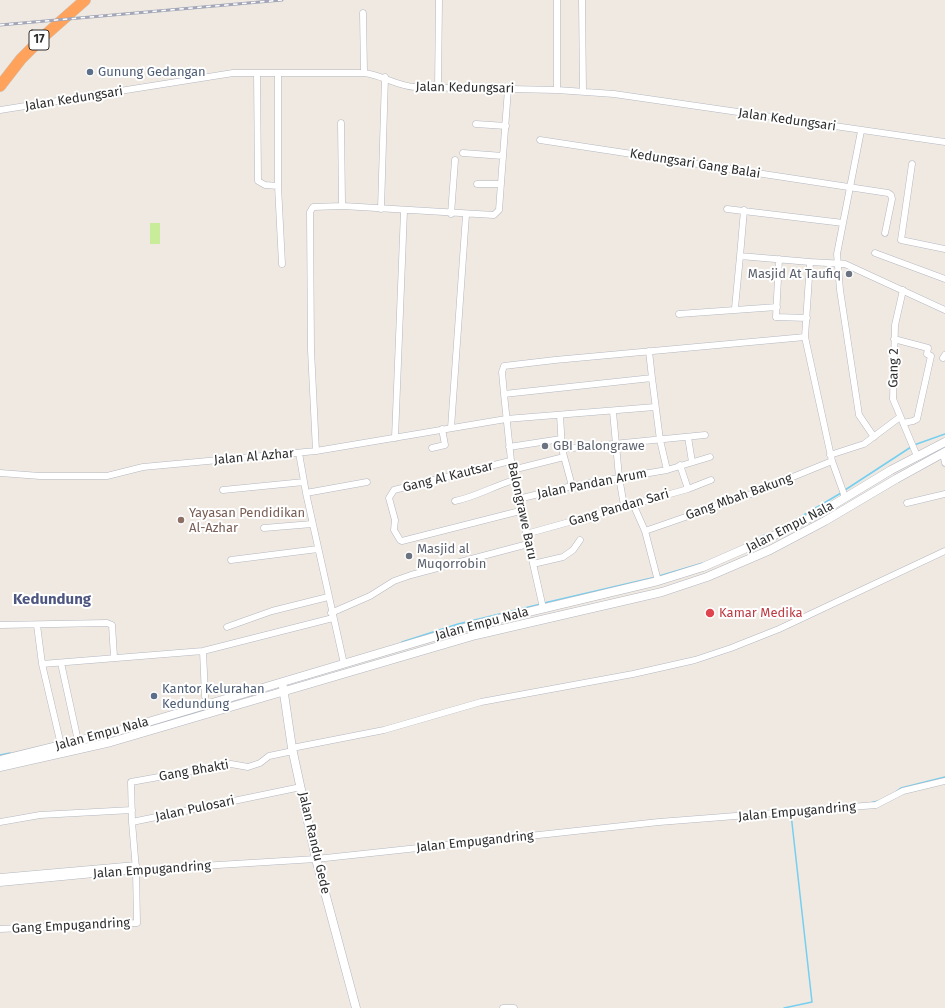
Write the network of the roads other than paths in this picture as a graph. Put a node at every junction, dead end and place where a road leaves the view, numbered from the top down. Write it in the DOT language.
graph roads {
  1 [pos="85,0"];
  2 [pos="439,0"];
  3 [pos="558,0"];
  4 [pos="582,0"];
  5 [pos="363,13"];
  6 [pos="257,73"];
  7 [pos="278,73"];
  8 [pos="364,73"];
  9 [pos="385,77"];
  10 [pos="0,86"];
  11 [pos="438,89"];
  12 [pos="508,89"];
  13 [pos="557,90"];
  14 [pos="583,91"];
  15 [pos="0,110"];
  16 [pos="342,123"];
  17 [pos="476,124"];
  18 [pos="506,126"];
  19 [pos="861,130"];
  20 [pos="540,140"];
  21 [pos="945,142"];
  22 [pos="463,154"];
  23 [pos="503,156"];
  24 [pos="454,160"];
  25 [pos="912,164"];
  26 [pos="477,184"];
  27 [pos="501,184"];
  28 [pos="278,186"];
  29 [pos="850,188"];
  30 [pos="343,206"];
  31 [pos="380,209"];
  32 [pos="727,209"];
  33 [pos="404,210"];
  34 [pos="744,210"];
  35 [pos="451,214"];
  36 [pos="466,215"];
  37 [pos="842,223"];
  38 [pos="885,232"];
  39 [pos="945,249"];
  40 [pos="875,253"];
  41 [pos="740,256"];
  42 [pos="779,258"];
  43 [pos="810,262"];
  44 [pos="839,263"];
  45 [pos="282,264"];
  46 [pos="945,279"];
  47 [pos="903,290"];
  48 [pos="777,307"];
  49 [pos="735,308"];
  50 [pos="945,310"];
  51 [pos="679,314"];
  52 [pos="807,318"];
  53 [pos="805,337"];
  54 [pos="894,339"];
  55 [pos="649,351"];
  56 [pos="652,378"];
  57 [pos="504,394"];
  58 [pos="655,407"];
  59 [pos="613,412"];
  60 [pos="560,415"];
  61 [pos="900,417"];
  62 [pos="506,419"];
  63 [pos="903,423"];
  64 [pos="451,428"];
  65 [pos="442,429"];
  66 [pos="705,435"];
  67 [pos="688,437"];
  68 [pos="874,437"];
  69 [pos="395,438"];
  70 [pos="562,439"];
  71 [pos="660,440"];
  72 [pos="945,442"];
  73 [pos="615,445"];
  74 [pos="509,447"];
  75 [pos="432,448"];
  76 [pos="562,449"];
  77 [pos="316,451"];
  78 [pos="299,453"];
  79 [pos="944,453"];
  80 [pos="917,456"];
  81 [pos="564,457"];
  82 [pos="710,457"];
  83 [pos="831,458"];
  84 [pos="510,461"];
  85 [pos="692,462"];
  86 [pos="945,463"];
  87 [pos="680,465"];
  88 [pos="512,470"];
  89 [pos="666,470"];
  90 [pos="0,473"];
  91 [pos="619,477"];
  92 [pos="514,480"];
  93 [pos="711,480"];
  94 [pos="304,482"];
  95 [pos="367,482"];
  96 [pos="572,486"];
  97 [pos="688,489"];
  98 [pos="223,490"];
  99 [pos="306,493"];
  100 [pos="843,494"];
  101 [pos="945,494"];
  102 [pos="518,499"];
  103 [pos="455,501"];
  104 [pos="907,503"];
  105 [pos="633,504"];
  106 [pos="624,506"];
  107 [pos="520,510"];
  108 [pos="820,513"];
  109 [pos="825,521"];
  110 [pos="312,524"];
  111 [pos="264,528"];
  112 [pos="645,531"];
  113 [pos="526,534"];
  114 [pos="580,540"];
  115 [pos="528,544"];
  116 [pos="318,549"];
  117 [pos="945,551"];
  118 [pos="231,560"];
  119 [pos="533,564"];
  120 [pos="657,578"];
  121 [pos="328,597"];
  122 [pos="542,605"];
  123 [pos="332,616"];
  124 [pos="0,625"];
  125 [pos="37,625"];
  126 [pos="227,627"];
  127 [pos="203,651"];
  128 [pos="114,657"];
  129 [pos="343,661"];
  130 [pos="61,663"];
  131 [pos="42,664"];
  132 [pos="282,682"];
  133 [pos="284,692"];
  134 [pos="205,696"];
  135 [pos="119,735"];
  136 [pos="77,737"];
  137 [pos="105,739"];
  138 [pos="60,742"];
  139 [pos="292,750"];
  140 [pos="0,760"];
  141 [pos="0,767"];
  142 [pos="945,781"];
  143 [pos="301,787"];
  144 [pos="132,810"];
  145 [pos="0,822"];
  146 [pos="132,822"];
  147 [pos="315,856"];
  148 [pos="136,867"];
  149 [pos="38,876"];
  150 [pos="0,877"];
  151 [pos="0,883"];
  152 [pos="0,929"];
  153 [pos="355,1005"];
  154 [pos="503,1008"];
  155 [pos="514,1008"];
  1 -- 10 [label="highway, 17"];
  2 -- 11 [label="street"];
  3 -- 13 [label="street"];
  4 -- 14 [label="street"];
  5 -- 8 [label="street"];
  6 -- 7 [label="street, Jalan Kedungsari"];
  6 -- 15 [label="street, Jalan Kedungsari"];
  6 -- 28 [label="street"];
  7 -- 8 [label="street, Jalan Kedungsari"];
  7 -- 28 [label="street"];
  8 -- 9 [label="street, Jalan Kedungsari"];
  9 -- 11 [label="street, Jalan Kedungsari"];
  9 -- 31 [label="street"];
  11 -- 12 [label="street, Jalan Kedungsari"];
  12 -- 13 [label="street, Jalan Kedungsari"];
  12 -- 18 [label="street"];
  13 -- 14 [label="street, Jalan Kedungsari"];
  14 -- 19 [label="street, Jalan Kedungsari"];
  16 -- 30 [label="street"];
  17 -- 18 [label="street"];
  18 -- 23 [label="street"];
  19 -- 21 [label="street, Jalan Kedungsari"];
  19 -- 29 [label="street"];
  20 -- 29 [label="street, Kedungsari Gang Balai"];
  22 -- 23 [label="street"];
  23 -- 27 [label="street"];
  24 -- 35 [label="street"];
  25 -- 39 [label="street"];
  26 -- 27 [label="street"];
  27 -- 36 [label="street"];
  28 -- 45 [label="street"];
  29 -- 37 [label="street"];
  29 -- 38 [label="street, Kedungsari Gang Balai"];
  30 -- 31 [label="street"];
  30 -- 77 [label="street"];
  31 -- 33 [label="street"];
  32 -- 34 [label="street"];
  33 -- 35 [label="street"];
  33 -- 69 [label="street"];
  34 -- 37 [label="street"];
  34 -- 41 [label="street"];
  35 -- 36 [label="street"];
  36 -- 64 [label="street"];
  37 -- 44 [label="street"];
  40 -- 46 [label="street"];
  41 -- 42 [label="street"];
  41 -- 49 [label="street"];
  42 -- 43 [label="street"];
  42 -- 48 [label="street"];
  43 -- 44 [label="street"];
  43 -- 52 [label="street"];
  44 -- 47 [label="street"];
  44 -- 68 [label="street"];
  47 -- 50 [label="street"];
  47 -- 54 [label="street, Gang 2"];
  48 -- 49 [label="street"];
  48 -- 52 [label="street"];
  49 -- 51 [label="street"];
  52 -- 53 [label="street"];
  53 -- 55 [label="street, Balongrawe Baru"];
  53 -- 83 [label="street"];
  54 -- 61 [label="street, Gang 2"];
  54 -- 63 [label="street"];
  55 -- 56 [label="street"];
  55 -- 57 [label="street, Balongrawe Baru"];
  56 -- 57 [label="street"];
  56 -- 58 [label="street"];
  57 -- 62 [label="street, Balongrawe Baru"];
  58 -- 59 [label="street, Jalan Al Azhar"];
  58 -- 71 [label="street"];
  59 -- 60 [label="street, Jalan Al Azhar"];
  59 -- 73 [label="street"];
  60 -- 62 [label="street, Jalan Al Azhar"];
  60 -- 70 [label="street"];
  61 -- 63 [label="street, Gang 2"];
  61 -- 68 [label="street, Gang Mbah Bakung"];
  62 -- 64 [label="street, Jalan Al Azhar"];
  62 -- 74 [label="street, Balongrawe Baru"];
  63 -- 80 [label="street, Gang 2"];
  64 -- 65 [label="street, Jalan Al Azhar"];
  65 -- 69 [label="street, Jalan Al Azhar"];
  65 -- 75 [label="street"];
  66 -- 67 [label="street"];
  67 -- 71 [label="street"];
  67 -- 85 [label="street"];
  68 -- 83 [label="street, Gang Mbah Bakung"];
  69 -- 77 [label="street, Jalan Al Azhar"];
  70 -- 74 [label="street"];
  70 -- 76 [label="street"];
  71 -- 73 [label="street"];
  71 -- 89 [label="street"];
  72 -- 80 [label="main road, Jalan Empu Nala"];
  73 -- 76 [label="street"];
  73 -- 91 [label="street"];
  74 -- 84 [label="street, Balongrawe Baru"];
  76 -- 81 [label="street"];
  77 -- 78 [label="street, Jalan Al Azhar"];
  78 -- 90 [label="street, Jalan Al Azhar"];
  78 -- 94 [label="street"];
  79 -- 86 [label="street"];
  79 -- 109 [label="main road, Jalan Empu Nala"];
  80 -- 100 [label="main road, Jalan Empu Nala"];
  81 -- 88 [label="street"];
  81 -- 96 [label="street"];
  82 -- 85 [label="street, Jalan Pandan Arum"];
  83 -- 100 [label="street"];
  83 -- 112 [label="street, Gang Mbah Bakung"];
  84 -- 88 [label="street, Balongrawe Baru"];
  84 -- 107 [label="street, Gang Al Kautsar"];
  85 -- 87 [label="street, Jalan Pandan Arum"];
  87 -- 89 [label="street, Jalan Pandan Arum"];
  87 -- 97 [label="street"];
  88 -- 92 [label="street, Balongrawe Baru"];
  89 -- 91 [label="street, Jalan Pandan Arum"];
  91 -- 96 [label="street, Jalan Pandan Arum"];
  91 -- 106 [label="street"];
  92 -- 102 [label="street, Balongrawe Baru"];
  92 -- 103 [label="street"];
  93 -- 97 [label="street, Gang Pandan Sari"];
  94 -- 98 [label="street"];
  94 -- 99 [label="street"];
  95 -- 99 [label="street"];
  96 -- 102 [label="street, Jalan Pandan Arum"];
  97 -- 105 [label="street, Gang Pandan Sari"];
  99 -- 110 [label="street"];
  100 -- 108 [label="main road, Jalan Empu Nala"];
  101 -- 104 [label="street"];
  102 -- 107 [label="street, Balongrawe Baru"];
  105 -- 106 [label="street, Gang Pandan Sari"];
  105 -- 112 [label="street"];
  106 -- 113 [label="street, Gang Pandan Sari"];
  107 -- 113 [label="street, Balongrawe Baru"];
  108 -- 109 [label="main road"];
  108 -- 120 [label="main road, Jalan Empu Nala"];
  109 -- 133 [label="main road, Jalan Empu Nala"];
  110 -- 111 [label="street"];
  110 -- 116 [label="street"];
  112 -- 120 [label="street"];
  113 -- 115 [label="street, Balongrawe Baru"];
  114 -- 119 [label="street"];
  115 -- 119 [label="street, Balongrawe Baru"];
  115 -- 123 [label="street"];
  116 -- 118 [label="street"];
  116 -- 121 [label="street"];
  117 -- 139 [label="street"];
  119 -- 122 [label="street, Balongrawe Baru"];
  120 -- 122 [label="main road, Jalan Empu Nala"];
  121 -- 123 [label="street"];
  121 -- 126 [label="street"];
  122 -- 129 [label="main road, Jalan Empu Nala"];
  123 -- 127 [label="street"];
  123 -- 129 [label="street"];
  124 -- 125 [label="street"];
  125 -- 128 [label="street"];
  125 -- 131 [label="street"];
  127 -- 128 [label="street"];
  127 -- 134 [label="street"];
  128 -- 130 [label="street"];
  129 -- 132 [label="main road, Jalan Empu Nala"];
  130 -- 131 [label="street"];
  130 -- 136 [label="street"];
  131 -- 138 [label="street"];
  132 -- 133 [label="main road, Jalan Randu Gede"];
  132 -- 135 [label="main road, Jalan Empu Nala"];
  133 -- 135 [label="main road, Jalan Empu Nala"];
  133 -- 139 [label="main road, Jalan Randu Gede"];
  135 -- 137 [label="main road, Jalan Empu Nala"];
  136 -- 137 [label="main road, Jalan Empu Nala"];
  136 -- 138 [label="main road, Jalan Empu Nala"];
  137 -- 141 [label="main road, Jalan Empu Nala"];
  138 -- 140 [label="main road, Jalan Empu Nala"];
  139 -- 143 [label="main road, Jalan Randu Gede"];
  139 -- 144 [label="street, Gang Bhakti"];
  142 -- 147 [label="street, Jalan Empugandring"];
  143 -- 146 [label="street, Jalan Pulosari"];
  143 -- 147 [label="main road, Jalan Randu Gede"];
  144 -- 145 [label="street"];
  144 -- 146 [label="street, Gang Bhakti"];
  146 -- 148 [label="street"];
  147 -- 148 [label="street, Jalan Empugandring"];
  147 -- 153 [label="main road, Jalan Randu Gede"];
  148 -- 149 [label="street, Jalan Empugandring"];
  148 -- 152 [label="street, Gang Empugandring"];
  149 -- 150 [label="street"];
  149 -- 151 [label="street, Jalan Empugandring"];
  154 -- 155 [label="street"];
}
